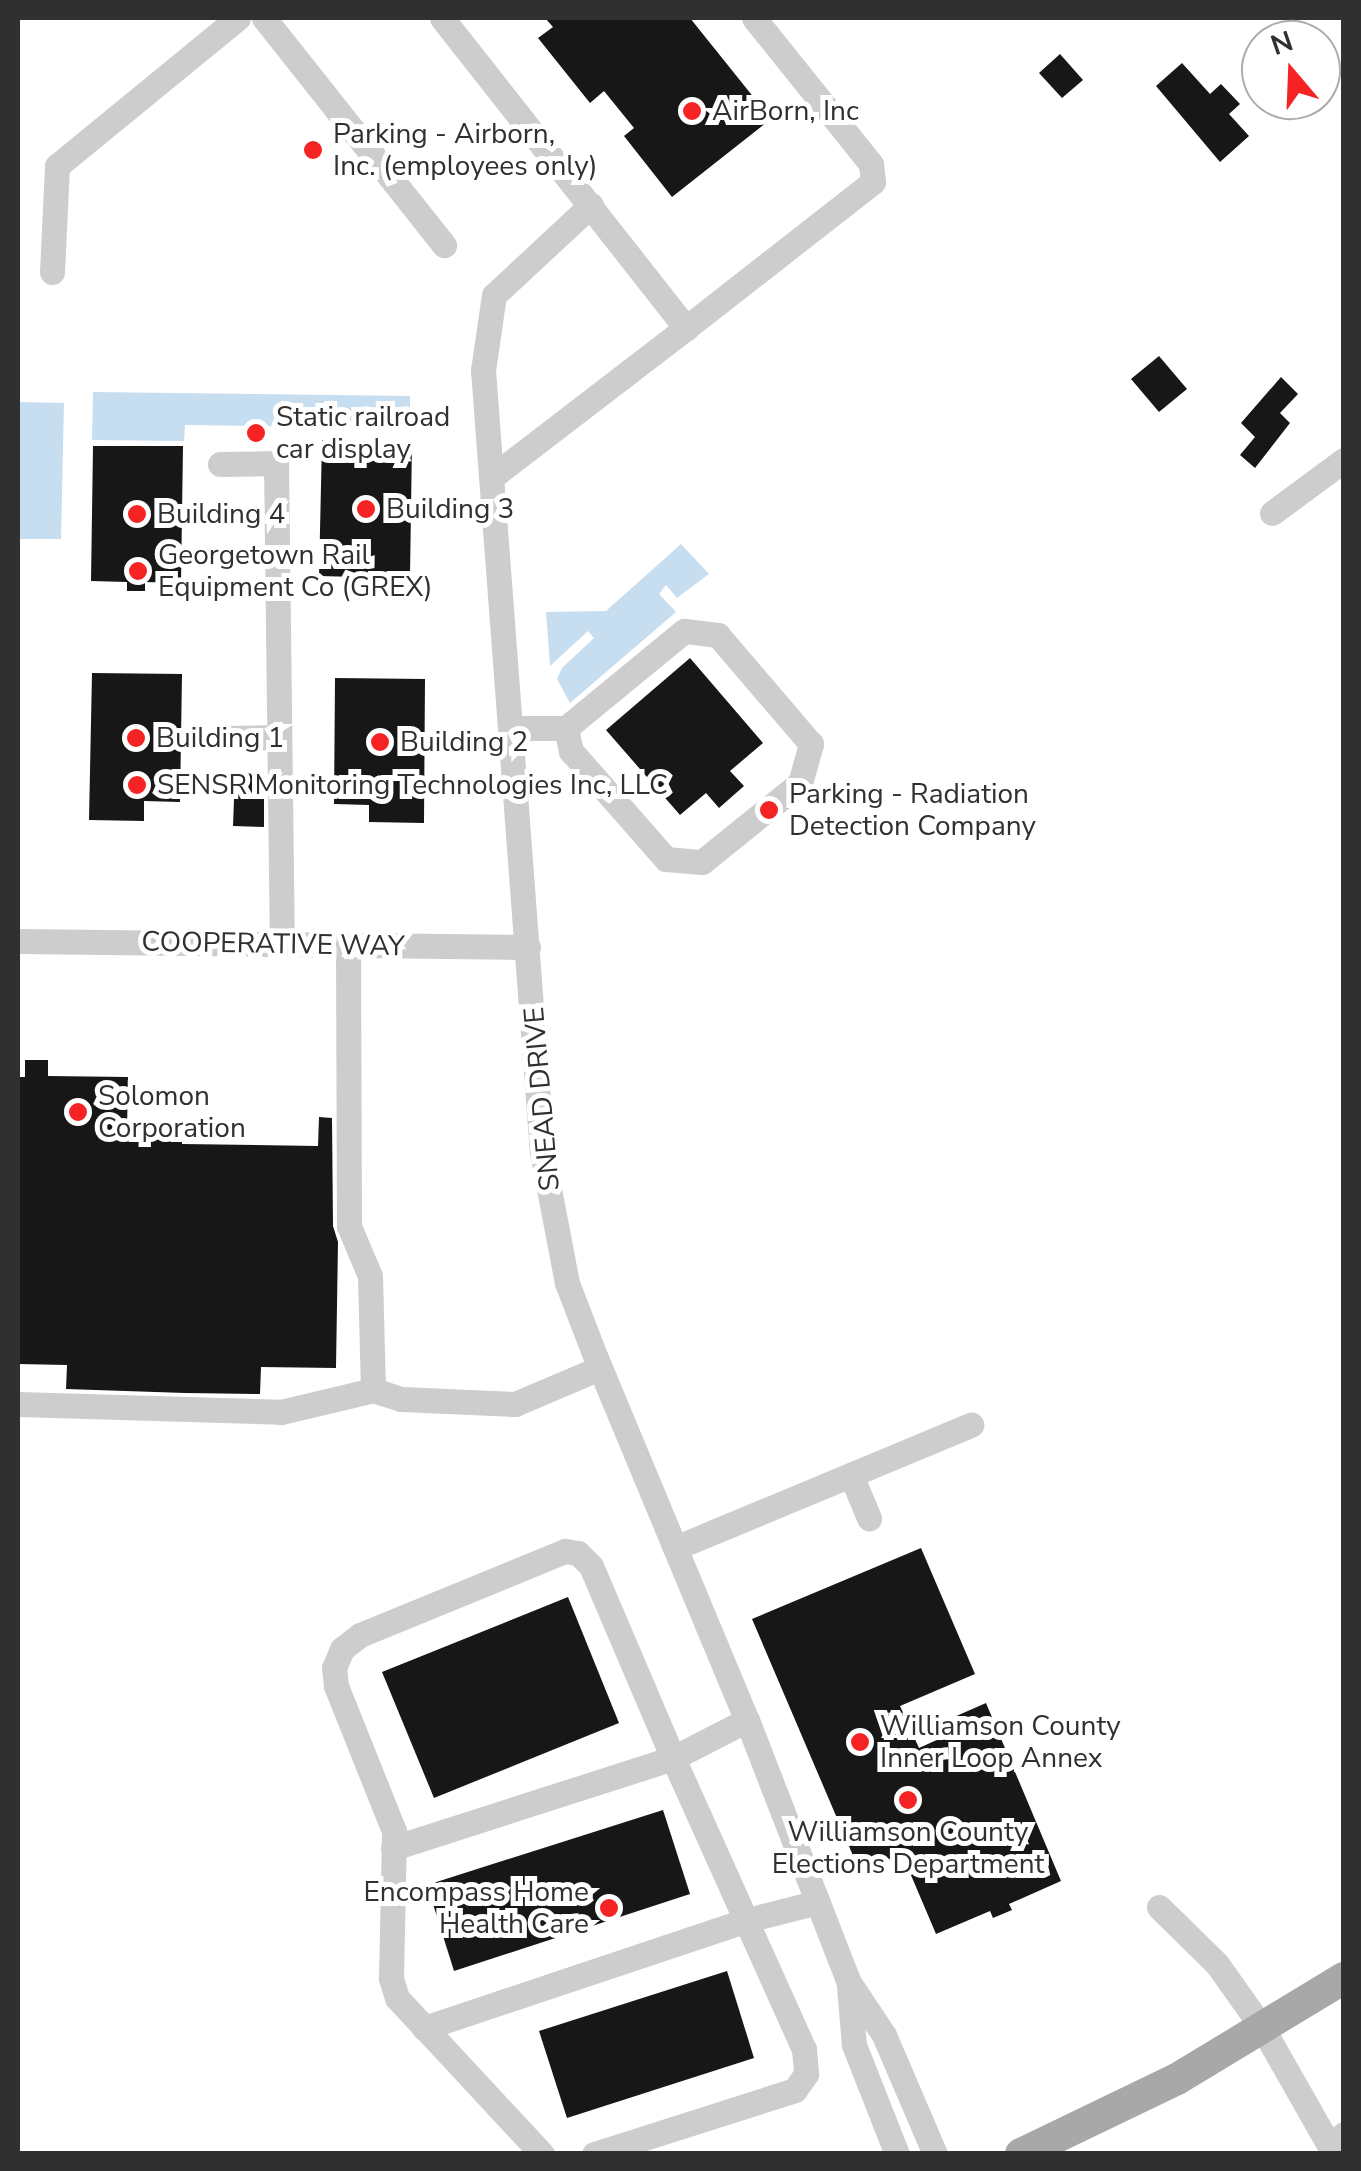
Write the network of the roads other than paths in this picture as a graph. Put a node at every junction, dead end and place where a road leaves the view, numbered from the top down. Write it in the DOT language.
graph roads {
  1 [pos="238,18"];
  2 [pos="264,18"];
  3 [pos="442,18"];
  4 [pos="754,18"];
  5 [pos="591,205"];
  6 [pos="444,245"];
  7 [pos="52,272"];
  8 [pos="686,328"];
  9 [pos="1344,460"];
  10 [pos="220,464"];
  11 [pos="492,478"];
  12 [pos="1272,513"];
  13 [pos="511,728"];
  14 [pos="566,728"];
  15 [pos="279,737"];
  16 [pos="226,738"];
  17 [pos="18,941"];
  18 [pos="282,943"];
  19 [pos="348,944"];
  20 [pos="528,947"];
  21 [pos="600,1368"];
  22 [pos="373,1390"];
  23 [pos="18,1404"];
  24 [pos="970,1425"];
  25 [pos="850,1475"];
  26 [pos="869,1518"];
  27 [pos="676,1548"];
  28 [pos="748,1720"];
  29 [pos="673,1758"];
  30 [pos="393,1848"];
  31 [pos="818,1902"];
  32 [pos="1160,1907"];
  33 [pos="747,1920"];
  34 [pos="1344,1978"];
  35 [pos="848,1982"];
  36 [pos="424,2028"];
  37 [pos="1263,2030"];
  38 [pos="1328,2144"];
  39 [pos="542,2154"];
  40 [pos="594,2154"];
  41 [pos="897,2154"];
  42 [pos="935,2154"];
  43 [pos="1020,2154"];
  1 -- 7 [label="street"];
  2 -- 6 [label="street"];
  3 -- 5 [label="street"];
  4 -- 8 [label="street"];
  5 -- 8 [label="street"];
  5 -- 11 [label="street, SNEAD DRIVE"];
  8 -- 11 [label="street"];
  9 -- 12 [label="street"];
  10 -- 15 [label="street"];
  11 -- 13 [label="street, SNEAD DRIVE"];
  13 -- 14 [label="street"];
  13 -- 20 [label="street, SNEAD DRIVE"];
  14 -- 14 [label="street"];
  15 -- 16 [label="street"];
  15 -- 18 [label="street"];
  17 -- 18 [label="street, COOPERATIVE WAY"];
  18 -- 19 [label="street, COOPERATIVE WAY"];
  19 -- 20 [label="street, COOPERATIVE WAY"];
  19 -- 22 [label="street"];
  20 -- 21 [label="street, SNEAD DRIVE"];
  21 -- 22 [label="street"];
  21 -- 27 [label="street, SNEAD DRIVE"];
  22 -- 23 [label="street"];
  24 -- 25 [label="street"];
  25 -- 26 [label="street"];
  25 -- 27 [label="street"];
  27 -- 28 [label="street, SNEAD DRIVE"];
  28 -- 29 [label="street"];
  28 -- 31 [label="street, SNEAD DRIVE"];
  29 -- 30 [label="street"];
  29 -- 30 [label="street"];
  29 -- 33 [label="street"];
  30 -- 36 [label="street"];
  31 -- 33 [label="street"];
  31 -- 35 [label="street, SNEAD DRIVE"];
  32 -- 37 [label="street"];
  33 -- 36 [label="street"];
  33 -- 40 [label="street"];
  34 -- 37 [label="main road"];
  35 -- 41 [label="street, SNEAD DRIVE"];
  35 -- 42 [label="street, SNEAD DRIVE"];
  36 -- 39 [label="street"];
  37 -- 38 [label="street"];
  37 -- 43 [label="main road"];
}
